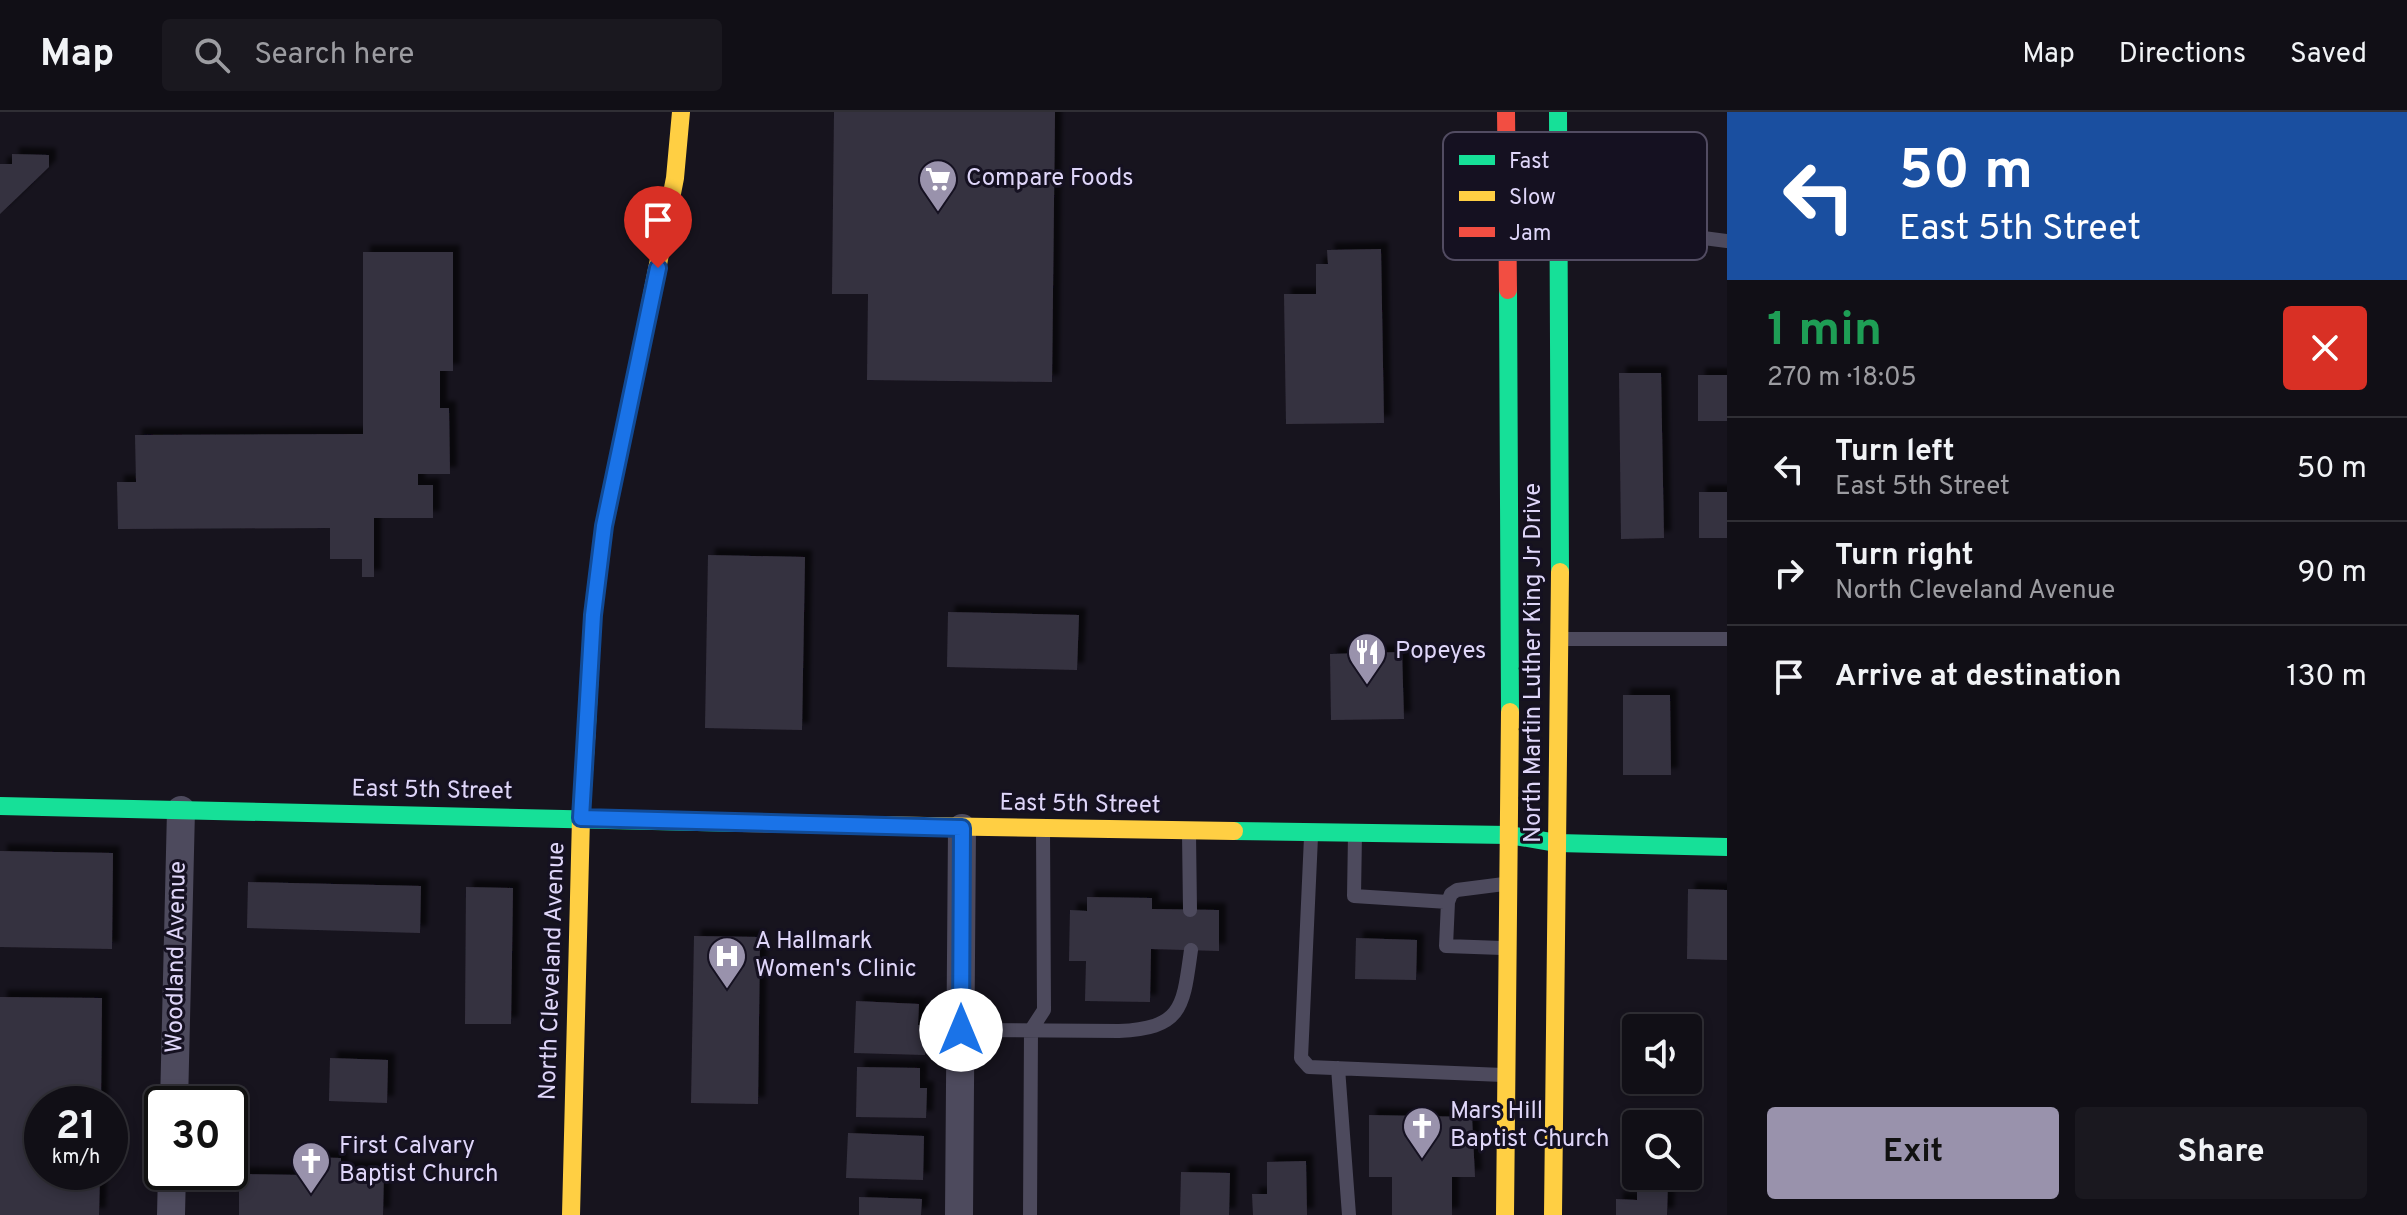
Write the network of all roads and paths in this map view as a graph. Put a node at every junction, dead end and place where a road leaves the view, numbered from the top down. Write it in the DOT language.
graph roads {
  1 [pos="681,112"];
  2 [pos="1506,112"];
  3 [pos="1558,112"];
  4 [pos="1506,132"];
  5 [pos="1558,132"];
  6 [pos="1707,238"];
  7 [pos="1727,241"];
  8 [pos="1508,260"];
  9 [pos="1557,260"];
  10 [pos="1559,639"];
  11 [pos="1727,639"];
  12 [pos="0,806"];
  13 [pos="181,810"];
  14 [pos="581,818"];
  15 [pos="962,828"];
  16 [pos="1043,829"];
  17 [pos="1189,831"];
  18 [pos="1311,832"];
  19 [pos="1355,833"];
  20 [pos="1509,835"];
  21 [pos="1557,843"];
  22 [pos="1727,847"];
  23 [pos="1508,884"];
  24 [pos="1448,902"];
  25 [pos="1190,910"];
  26 [pos="1508,948"];
  27 [pos="1191,950"];
  28 [pos="961,1030"];
  29 [pos="1031,1030"];
  30 [pos="1338,1068"];
  31 [pos="1506,1075"];
  32 [pos="174,1086"];
  33 [pos="172,1190"];
  34 [pos="171,1215"];
  35 [pos="571,1215"];
  36 [pos="959,1215"];
  37 [pos="1030,1215"];
  38 [pos="1349,1215"];
  39 [pos="1505,1215"];
  40 [pos="1553,1215"];
  1 -- 14 [label="main road, North Cleveland Avenue"];
  2 -- 4 [label="main road, North Martin Luther King Jr Drive"];
  3 -- 5 [label="main road, North Martin Luther King Jr Drive"];
  6 -- 7 [label="lane"];
  8 -- 20 [label="main road, North Martin Luther King Jr Drive"];
  9 -- 10 [label="main road, North Martin Luther King Jr Drive"];
  10 -- 11 [label="lane"];
  10 -- 21 [label="main road, North Martin Luther King Jr Drive"];
  12 -- 13 [label="main road, East 5th Street"];
  13 -- 14 [label="main road, East 5th Street"];
  13 -- 32 [label="street, Woodland Avenue"];
  14 -- 15 [label="main road, East 5th Street"];
  14 -- 35 [label="main road, North Cleveland Avenue"];
  15 -- 16 [label="main road, East 5th Street"];
  15 -- 28 [label="street"];
  16 -- 17 [label="main road, East 5th Street"];
  16 -- 29 [label="lane"];
  17 -- 18 [label="main road, East 5th Street"];
  17 -- 25 [label="lane"];
  18 -- 19 [label="main road, East 5th Street"];
  18 -- 30 [label="lane"];
  19 -- 20 [label="main road, East 5th Street"];
  19 -- 24 [label="lane"];
  20 -- 21 [label="main road, East 5th Street"];
  20 -- 23 [label="main road, North Martin Luther King Jr Drive"];
  21 -- 22 [label="main road, East 5th Street"];
  21 -- 40 [label="main road, North Martin Luther King Jr Drive"];
  23 -- 24 [label="lane"];
  23 -- 26 [label="main road, North Martin Luther King Jr Drive"];
  24 -- 26 [label="lane"];
  26 -- 31 [label="main road, North Martin Luther King Jr Drive"];
  27 -- 29 [label="lane"];
  28 -- 29 [label="lane"];
  28 -- 36 [label="street"];
  29 -- 37 [label="lane"];
  30 -- 31 [label="lane"];
  30 -- 38 [label="lane"];
  31 -- 39 [label="main road, North Martin Luther King Jr Drive"];
  33 -- 34 [label="street"];
}
